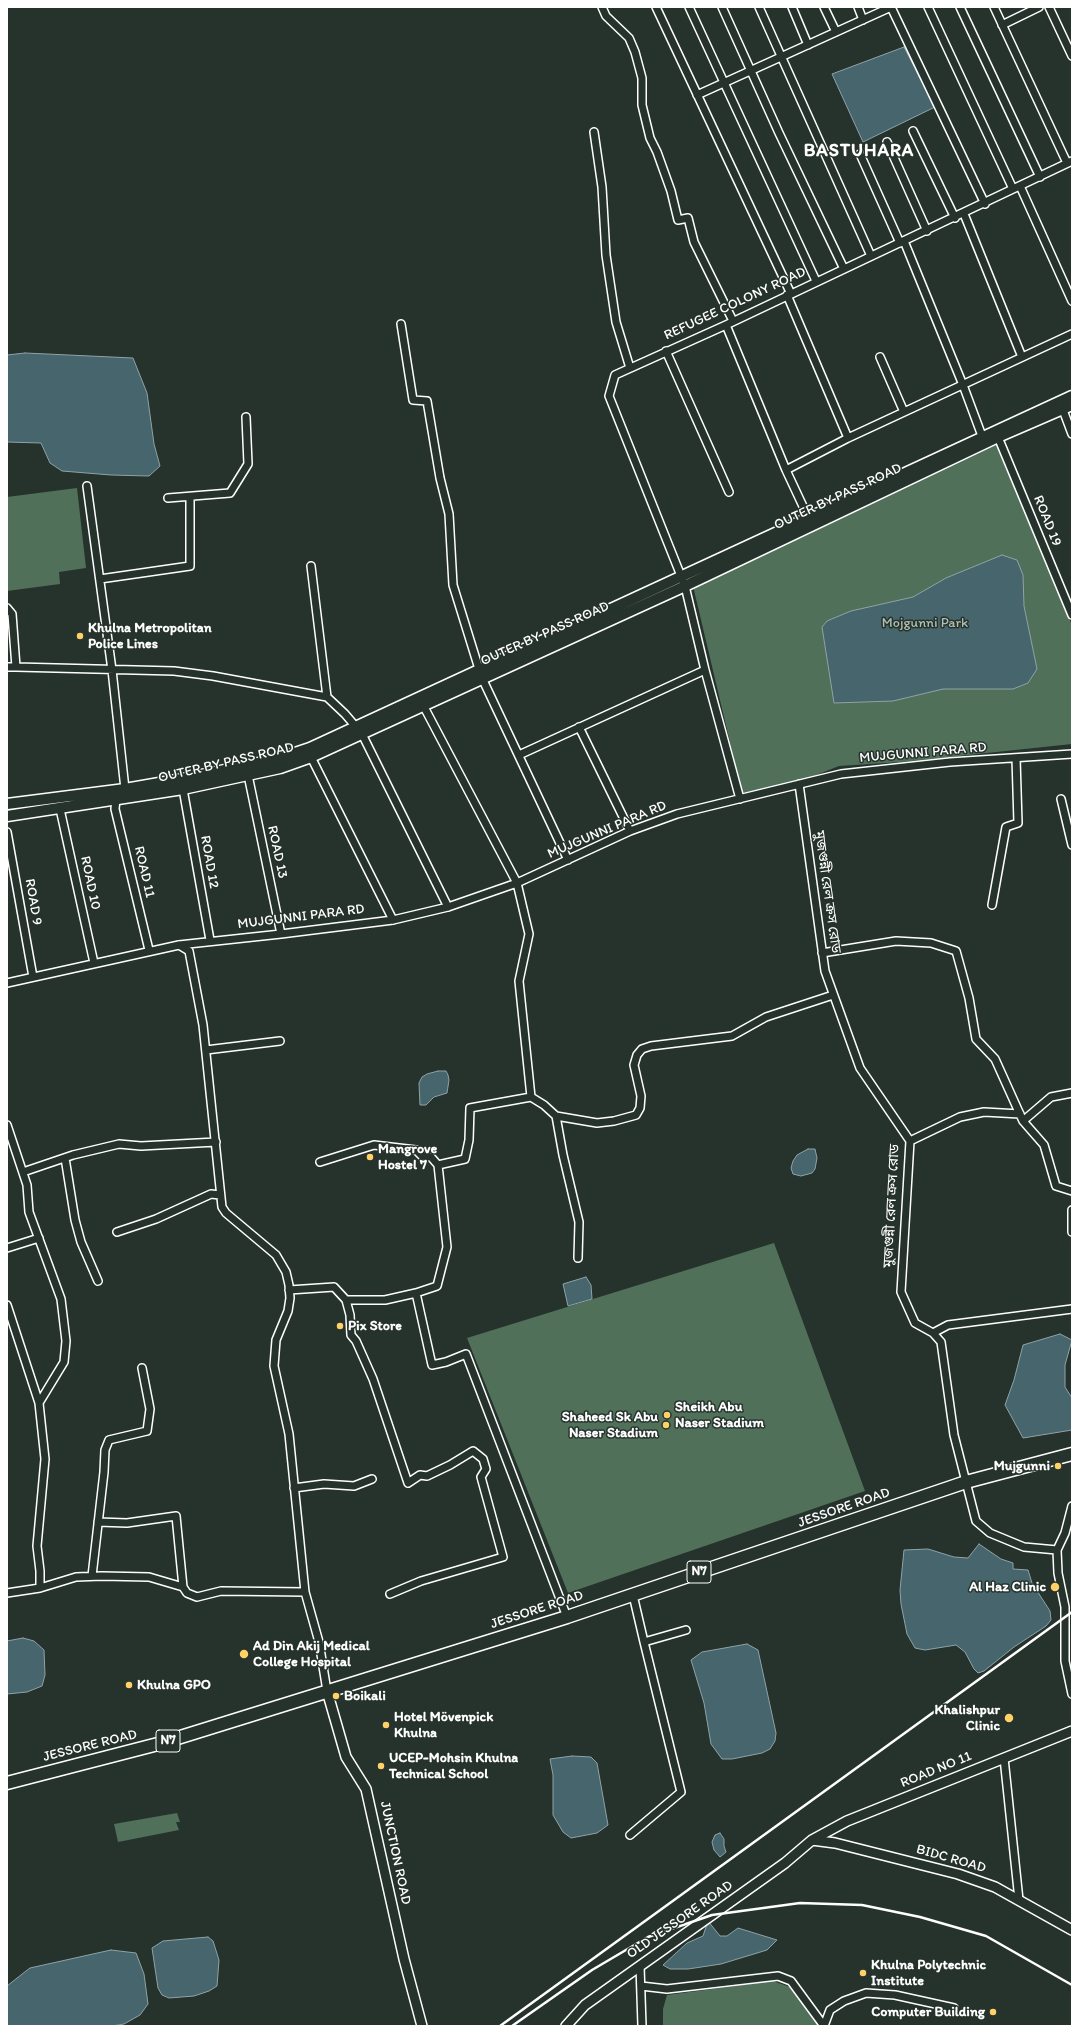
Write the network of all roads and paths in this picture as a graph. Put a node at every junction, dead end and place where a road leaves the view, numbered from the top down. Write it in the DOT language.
graph roads {
  1 [pos="602,7"];
  2 [pos="656,7"];
  3 [pos="689,7"];
  4 [pos="722,7"];
  5 [pos="759,7"];
  6 [pos="792,7"];
  7 [pos="824,7"];
  8 [pos="858,7"];
  9 [pos="891,7"];
  10 [pos="928,7"];
  11 [pos="960,7"];
  12 [pos="994,7"];
  13 [pos="1039,7"];
  14 [pos="1049,7"];
  15 [pos="864,20"];
  16 [pos="1002,25"];
  17 [pos="836,32"];
  18 [pos="808,45"];
  19 [pos="782,56"];
  20 [pos="1072,56"];
  21 [pos="751,71"];
  22 [pos="724,82"];
  23 [pos="697,95"];
  24 [pos="913,131"];
  25 [pos="594,132"];
  26 [pos="887,142"];
  27 [pos="860,154"];
  28 [pos="1070,162"];
  29 [pos="1040,177"];
  30 [pos="1020,186"];
  31 [pos="1013,189"];
  32 [pos="985,204"];
  33 [pos="964,214"];
  34 [pos="955,218"];
  35 [pos="927,231"];
  36 [pos="902,242"];
  37 [pos="871,256"];
  38 [pos="844,269"];
  39 [pos="816,281"];
  40 [pos="789,295"];
  41 [pos="1072,300"];
  42 [pos="730,323"];
  43 [pos="401,324"];
  44 [pos="1072,334"];
  45 [pos="666,351"];
  46 [pos="880,357"];
  47 [pos="1022,357"];
  48 [pos="630,368"];
  49 [pos="963,385"];
  50 [pos="1072,396"];
  51 [pos="1072,405"];
  52 [pos="1062,410"];
  53 [pos="904,412"];
  54 [pos="246,417"];
  55 [pos="1072,434"];
  56 [pos="982,436"];
  57 [pos="998,437"];
  58 [pos="848,438"];
  59 [pos="786,470"];
  60 [pos="87,486"];
  61 [pos="729,492"];
  62 [pos="190,497"];
  63 [pos="168,498"];
  64 [pos="808,517"];
  65 [pos="311,566"];
  66 [pos="100,579"];
  67 [pos="683,581"];
  68 [pos="7,608"];
  69 [pos="1072,615"];
  70 [pos="7,667"];
  71 [pos="16,667"];
  72 [pos="112,670"];
  73 [pos="704,670"];
  74 [pos="480,674"];
  75 [pos="327,697"];
  76 [pos="423,705"];
  77 [pos="579,727"];
  78 [pos="359,730"];
  79 [pos="1072,754"];
  80 [pos="519,755"];
  81 [pos="311,757"];
  82 [pos="1016,758"];
  83 [pos="248,775"];
  84 [pos="799,784"];
  85 [pos="125,789"];
  86 [pos="182,789"];
  87 [pos="116,799"];
  88 [pos="740,799"];
  89 [pos="1061,799"];
  90 [pos="7,804"];
  91 [pos="60,809"];
  92 [pos="7,816"];
  93 [pos="630,831"];
  94 [pos="7,832"];
  95 [pos="1072,845"];
  96 [pos="568,860"];
  97 [pos="517,883"];
  98 [pos="992,905"];
  99 [pos="448,907"];
  100 [pos="393,920"];
  101 [pos="281,934"];
  102 [pos="210,940"];
  103 [pos="179,945"];
  104 [pos="149,950"];
  105 [pos="822,953"];
  106 [pos="94,963"];
  107 [pos="33,977"];
  108 [pos="7,983"];
  109 [pos="834,995"];
  110 [pos="280,1040"];
  111 [pos="206,1050"];
  112 [pos="1072,1093"];
  113 [pos="531,1097"];
  114 [pos="1020,1114"];
  115 [pos="556,1116"];
  116 [pos="1023,1121"];
  117 [pos="7,1125"];
  118 [pos="910,1141"];
  119 [pos="216,1142"];
  120 [pos="64,1158"];
  121 [pos="320,1162"];
  122 [pos="438,1165"];
  123 [pos="23,1172"];
  124 [pos="1072,1191"];
  125 [pos="220,1195"];
  126 [pos="1072,1210"];
  127 [pos="117,1232"];
  128 [pos="1072,1232"];
  129 [pos="39,1238"];
  130 [pos="7,1248"];
  131 [pos="578,1258"];
  132 [pos="98,1281"];
  133 [pos="289,1290"];
  134 [pos="416,1293"];
  135 [pos="346,1300"];
  136 [pos="7,1306"];
  137 [pos="1072,1309"];
  138 [pos="933,1333"];
  139 [pos="142,1368"];
  140 [pos="39,1403"];
  141 [pos="1072,1454"];
  142 [pos="372,1479"];
  143 [pos="966,1482"];
  144 [pos="294,1488"];
  145 [pos="1072,1506"];
  146 [pos="98,1522"];
  147 [pos="1057,1550"];
  148 [pos="92,1576"];
  149 [pos="183,1587"];
  150 [pos="40,1588"];
  151 [pos="305,1592"];
  152 [pos="7,1594"];
  153 [pos="390,1594"];
  154 [pos="632,1595"];
  155 [pos="567,1617"];
  156 [pos="686,1630"];
  157 [pos="644,1642"];
  158 [pos="327,1691"];
  159 [pos="1072,1694"];
  160 [pos="1072,1730"];
  161 [pos="1004,1758"];
  162 [pos="7,1783"];
  163 [pos="630,1835"];
  164 [pos="812,1840"];
  165 [pos="1019,1900"];
  166 [pos="1072,1930"];
  167 [pos="640,1966"];
  168 [pos="641,1986"];
  169 [pos="954,2008"];
  170 [pos="422,2026"];
  171 [pos="566,2026"];
  172 [pos="642,2026"];
  173 [pos="824,2026"];
  1 -- 42 [label="street"];
  2 -- 23 [label="street"];
  3 -- 22 [label="street"];
  4 -- 21 [label="street"];
  5 -- 19 [label="street"];
  6 -- 18 [label="street"];
  7 -- 17 [label="street"];
  8 -- 15 [label="street"];
  9 -- 15 [label="street"];
  9 -- 32 [label="street"];
  10 -- 31 [label="street"];
  11 -- 29 [label="street"];
  12 -- 16 [label="street"];
  13 -- 16 [label="street"];
  14 -- 20 [label="street"];
  15 -- 17 [label="street"];
  16 -- 28 [label="street"];
  17 -- 18 [label="street"];
  18 -- 19 [label="street"];
  19 -- 21 [label="street"];
  19 -- 37 [label="street"];
  21 -- 22 [label="street"];
  21 -- 38 [label="street"];
  22 -- 23 [label="street"];
  22 -- 39 [label="street"];
  23 -- 40 [label="street"];
  24 -- 34 [label="street"];
  25 -- 48 [label="street"];
  26 -- 35 [label="street"];
  27 -- 36 [label="street"];
  28 -- 29 [label="street, REFUGEE COLONY ROAD"];
  29 -- 30 [label="street, REFUGEE COLONY ROAD"];
  30 -- 31 [label="street, REFUGEE COLONY ROAD"];
  30 -- 41 [label="street"];
  31 -- 32 [label="street, REFUGEE COLONY ROAD"];
  32 -- 33 [label="street, REFUGEE COLONY ROAD"];
  33 -- 34 [label="street, REFUGEE COLONY ROAD"];
  33 -- 47 [label="street"];
  34 -- 35 [label="street, REFUGEE COLONY ROAD"];
  35 -- 36 [label="street, REFUGEE COLONY ROAD"];
  36 -- 37 [label="street, REFUGEE COLONY ROAD"];
  36 -- 49 [label="street"];
  37 -- 38 [label="street, REFUGEE COLONY ROAD"];
  38 -- 39 [label="street, REFUGEE COLONY ROAD"];
  39 -- 40 [label="street, REFUGEE COLONY ROAD"];
  40 -- 42 [label="street, REFUGEE COLONY ROAD"];
  40 -- 58 [label="street"];
  42 -- 45 [label="street, REFUGEE COLONY ROAD"];
  42 -- 59 [label="street"];
  43 -- 74 [label="street"];
  44 -- 47 [label="street"];
  45 -- 48 [label="street, REFUGEE COLONY ROAD"];
  45 -- 61 [label="street"];
  46 -- 53 [label="street"];
  47 -- 49 [label="street"];
  48 -- 67 [label="street, REFUGEE COLONY ROAD"];
  49 -- 53 [label="street"];
  49 -- 56 [label="street"];
  50 -- 56 [label="main road, OUTER BY PASS ROAD"];
  51 -- 52 [label="main road, OUTER BY PASS ROAD"];
  52 -- 55 [label="street"];
  52 -- 57 [label="main road, OUTER BY PASS ROAD"];
  53 -- 58 [label="street"];
  54 -- 62 [label="street"];
  56 -- 64 [label="main road, OUTER BY PASS ROAD"];
  57 -- 67 [label="main road, OUTER BY PASS ROAD"];
  57 -- 69 [label="street, ROAD 19"];
  58 -- 59 [label="street"];
  59 -- 64 [label="street"];
  60 -- 66 [label="street"];
  62 -- 63 [label="street"];
  62 -- 66 [label="street"];
  64 -- 67 [label="main road, OUTER BY PASS ROAD"];
  65 -- 75 [label="street"];
  66 -- 72 [label="street"];
  67 -- 73 [label="street, REFUGEE COLONY ROAD"];
  67 -- 74 [label="main road, OUTER BY PASS ROAD"];
  68 -- 71 [label="street"];
  70 -- 71 [label="street"];
  71 -- 72 [label="street"];
  72 -- 75 [label="street"];
  72 -- 85 [label="street"];
  73 -- 77 [label="street"];
  73 -- 88 [label="street, REFUGEE COLONY ROAD"];
  74 -- 76 [label="main road, OUTER BY PASS ROAD"];
  74 -- 78 [label="main road, OUTER BY PASS ROAD"];
  74 -- 80 [label="street"];
  75 -- 78 [label="street"];
  76 -- 78 [label="main road, OUTER BY PASS ROAD"];
  76 -- 97 [label="street"];
  77 -- 80 [label="street"];
  77 -- 93 [label="street"];
  78 -- 81 [label="main road, OUTER BY PASS ROAD"];
  78 -- 85 [label="main road, OUTER BY PASS ROAD"];
  78 -- 99 [label="street"];
  79 -- 82 [label="street, MUJGUNNI PARA RD"];
  80 -- 96 [label="street"];
  81 -- 83 [label="main road, OUTER BY PASS ROAD"];
  81 -- 100 [label="street"];
  82 -- 84 [label="street, MUJGUNNI PARA RD"];
  82 -- 98 [label="street"];
  83 -- 86 [label="main road, OUTER BY PASS ROAD"];
  83 -- 101 [label="street, ROAD 13"];
  84 -- 88 [label="street, MUJGUNNI PARA RD"];
  84 -- 105 [label="street, মুজগুন্নী রেল ক্রস রোড"];
  85 -- 90 [label="main road, OUTER BY PASS ROAD"];
  86 -- 87 [label="main road, OUTER BY PASS ROAD"];
  86 -- 102 [label="street, ROAD 12"];
  87 -- 91 [label="main road, OUTER BY PASS ROAD"];
  87 -- 104 [label="street, ROAD 11"];
  88 -- 93 [label="street, MUJGUNNI PARA RD"];
  89 -- 95 [label="street"];
  91 -- 92 [label="main road, OUTER BY PASS ROAD"];
  91 -- 106 [label="street, ROAD 10"];
  93 -- 96 [label="street, MUJGUNNI PARA RD"];
  94 -- 107 [label="street, ROAD 9"];
  96 -- 97 [label="street, MUJGUNNI PARA RD"];
  97 -- 99 [label="street, MUJGUNNI PARA RD"];
  97 -- 113 [label="street"];
  99 -- 100 [label="street, MUJGUNNI PARA RD"];
  100 -- 101 [label="street, MUJGUNNI PARA RD"];
  101 -- 102 [label="street, MUJGUNNI PARA RD"];
  102 -- 103 [label="street, MUJGUNNI PARA RD"];
  103 -- 104 [label="street, MUJGUNNI PARA RD"];
  103 -- 111 [label="street"];
  104 -- 106 [label="street, MUJGUNNI PARA RD"];
  105 -- 109 [label="street, মুজগুন্নী রেল ক্রস রোড"];
  105 -- 114 [label="street"];
  106 -- 107 [label="street, MUJGUNNI PARA RD"];
  107 -- 108 [label="street, MUJGUNNI PARA RD"];
  109 -- 115 [label="street"];
  109 -- 118 [label="street, মুজগুন্নী রেল ক্রস রোড"];
  110 -- 111 [label="street"];
  111 -- 119 [label="street"];
  112 -- 116 [label="street"];
  113 -- 115 [label="street"];
  113 -- 122 [label="street"];
  114 -- 116 [label="street"];
  114 -- 118 [label="street"];
  115 -- 131 [label="street"];
  116 -- 124 [label="street"];
  117 -- 123 [label="street"];
  118 -- 138 [label="street, মুজগুন্নী রেল ক্রস রোড"];
  119 -- 120 [label="street"];
  119 -- 125 [label="street"];
  120 -- 123 [label="street"];
  120 -- 132 [label="street"];
  121 -- 122 [label="street"];
  122 -- 134 [label="street"];
  123 -- 129 [label="street"];
  125 -- 127 [label="street"];
  125 -- 133 [label="street"];
  126 -- 128 [label="street"];
  129 -- 130 [label="street"];
  129 -- 140 [label="street"];
  133 -- 135 [label="street"];
  133 -- 144 [label="street"];
  134 -- 135 [label="street"];
  134 -- 155 [label="street"];
  135 -- 153 [label="street"];
  136 -- 140 [label="street"];
  137 -- 138 [label="street"];
  138 -- 143 [label="street"];
  139 -- 146 [label="street"];
  140 -- 150 [label="street"];
  141 -- 143 [label="highway, JESSORE ROAD / N7"];
  142 -- 144 [label="street"];
  143 -- 147 [label="street"];
  143 -- 154 [label="highway, JESSORE ROAD / N7"];
  144 -- 151 [label="street"];
  145 -- 147 [label="street"];
  146 -- 148 [label="street"];
  146 -- 149 [label="street"];
  147 -- 159 [label="street"];
  148 -- 149 [label="street"];
  148 -- 150 [label="street"];
  149 -- 151 [label="street"];
  150 -- 152 [label="street"];
  151 -- 158 [label="street"];
  154 -- 155 [label="highway, JESSORE ROAD / N7"];
  154 -- 157 [label="street"];
  155 -- 158 [label="highway, JESSORE ROAD / N7"];
  156 -- 157 [label="street"];
  157 -- 163 [label="street"];
  158 -- 162 [label="highway, JESSORE ROAD / N7"];
  158 -- 170 [label="main road, JUNCTION ROAD"];
  160 -- 161 [label="main road, ROAD NO 11"];
  161 -- 164 [label="main road, ROAD NO 11"];
  161 -- 165 [label="street"];
  164 -- 165 [label="main road, BIDC ROAD"];
  164 -- 167 [label="main road, OLD JESSORE ROAD"];
  165 -- 166 [label="main road, BIDC ROAD"];
  167 -- 168 [label="street"];
  167 -- 171 [label="main road, OLD JESSORE ROAD"];
  168 -- 172 [label="street"];
  168 -- 173 [label="street"];
  169 -- 173 [label="street"];
}
